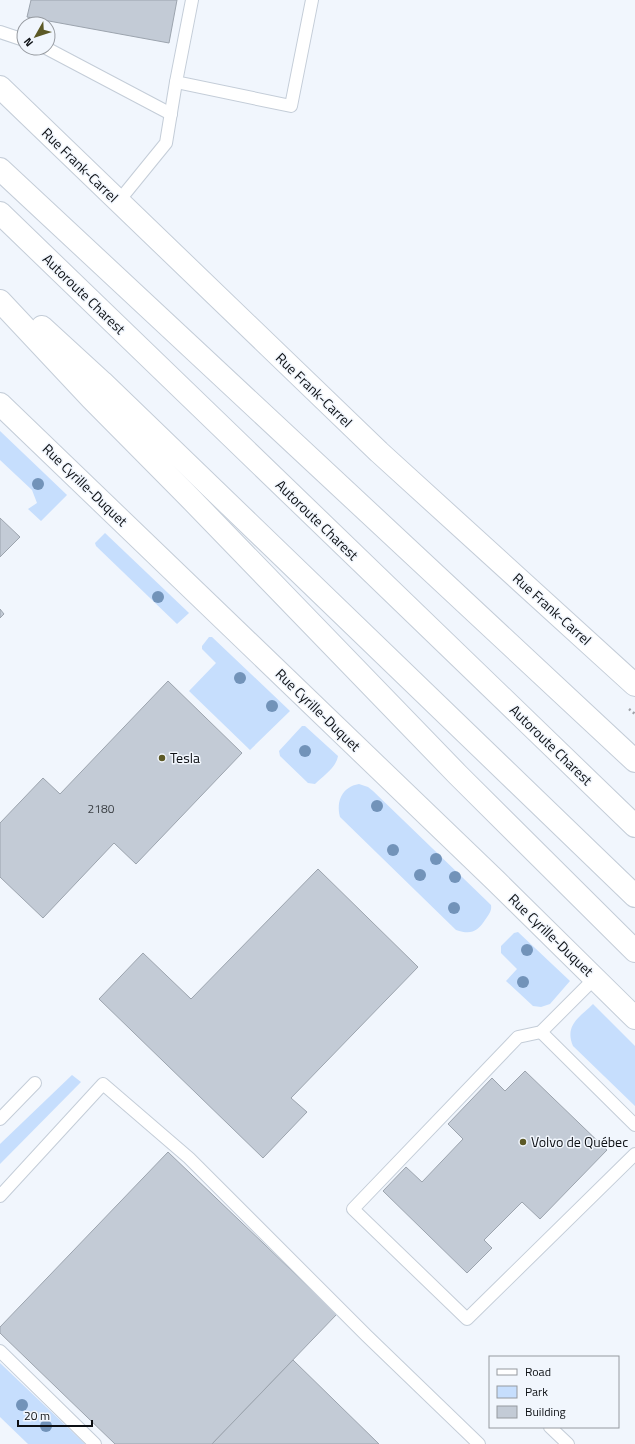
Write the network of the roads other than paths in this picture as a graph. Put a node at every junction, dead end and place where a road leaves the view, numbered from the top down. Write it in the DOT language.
graph roads {
  1 [pos="192,0"];
  2 [pos="312,0"];
  3 [pos="0,32"];
  4 [pos="16,37"];
  5 [pos="56,53"];
  6 [pos="176,82"];
  7 [pos="0,87"];
  8 [pos="171,114"];
  9 [pos="0,169"];
  10 [pos="118,202"];
  11 [pos="0,213"];
  12 [pos="0,288"];
  13 [pos="0,301"];
  14 [pos="0,404"];
  15 [pos="635,685"];
  16 [pos="635,761"];
  17 [pos="635,826"];
  18 [pos="635,896"];
  19 [pos="635,952"];
  20 [pos="595,978"];
  21 [pos="635,1018"];
  22 [pos="540,1032"];
  23 [pos="36,1084"];
  24 [pos="0,1119"];
  25 [pos="635,1124"];
  26 [pos="635,1154"];
  27 [pos="0,1196"];
  28 [pos="0,1352"];
  29 [pos="551,1428"];
  30 [pos="95,1444"];
  31 [pos="479,1444"];
  32 [pos="568,1444"];
  1 -- 6 [label="lane"];
  2 -- 6 [label="lane"];
  3 -- 4 [label="lane"];
  5 -- 8 [label="lane"];
  6 -- 8 [label="lane"];
  7 -- 10 [label="main road, Rue Frank-Carrel"];
  8 -- 10 [label="lane"];
  9 -- 16 [label="main road"];
  10 -- 15 [label="main road, Rue Frank-Carrel"];
  11 -- 17 [label="main road, Autoroute Charest"];
  12 -- 18 [label="main road"];
  13 -- 19 [label="main road"];
  14 -- 20 [label="main road, Rue Cyrille-Duquet"];
  20 -- 21 [label="main road, Rue Cyrille-Duquet"];
  20 -- 22 [label="lane"];
  22 -- 25 [label="lane"];
  22 -- 26 [label="lane"];
  23 -- 24 [label="lane"];
  27 -- 31 [label="lane"];
  28 -- 30 [label="lane"];
  29 -- 32 [label="lane"];
}
